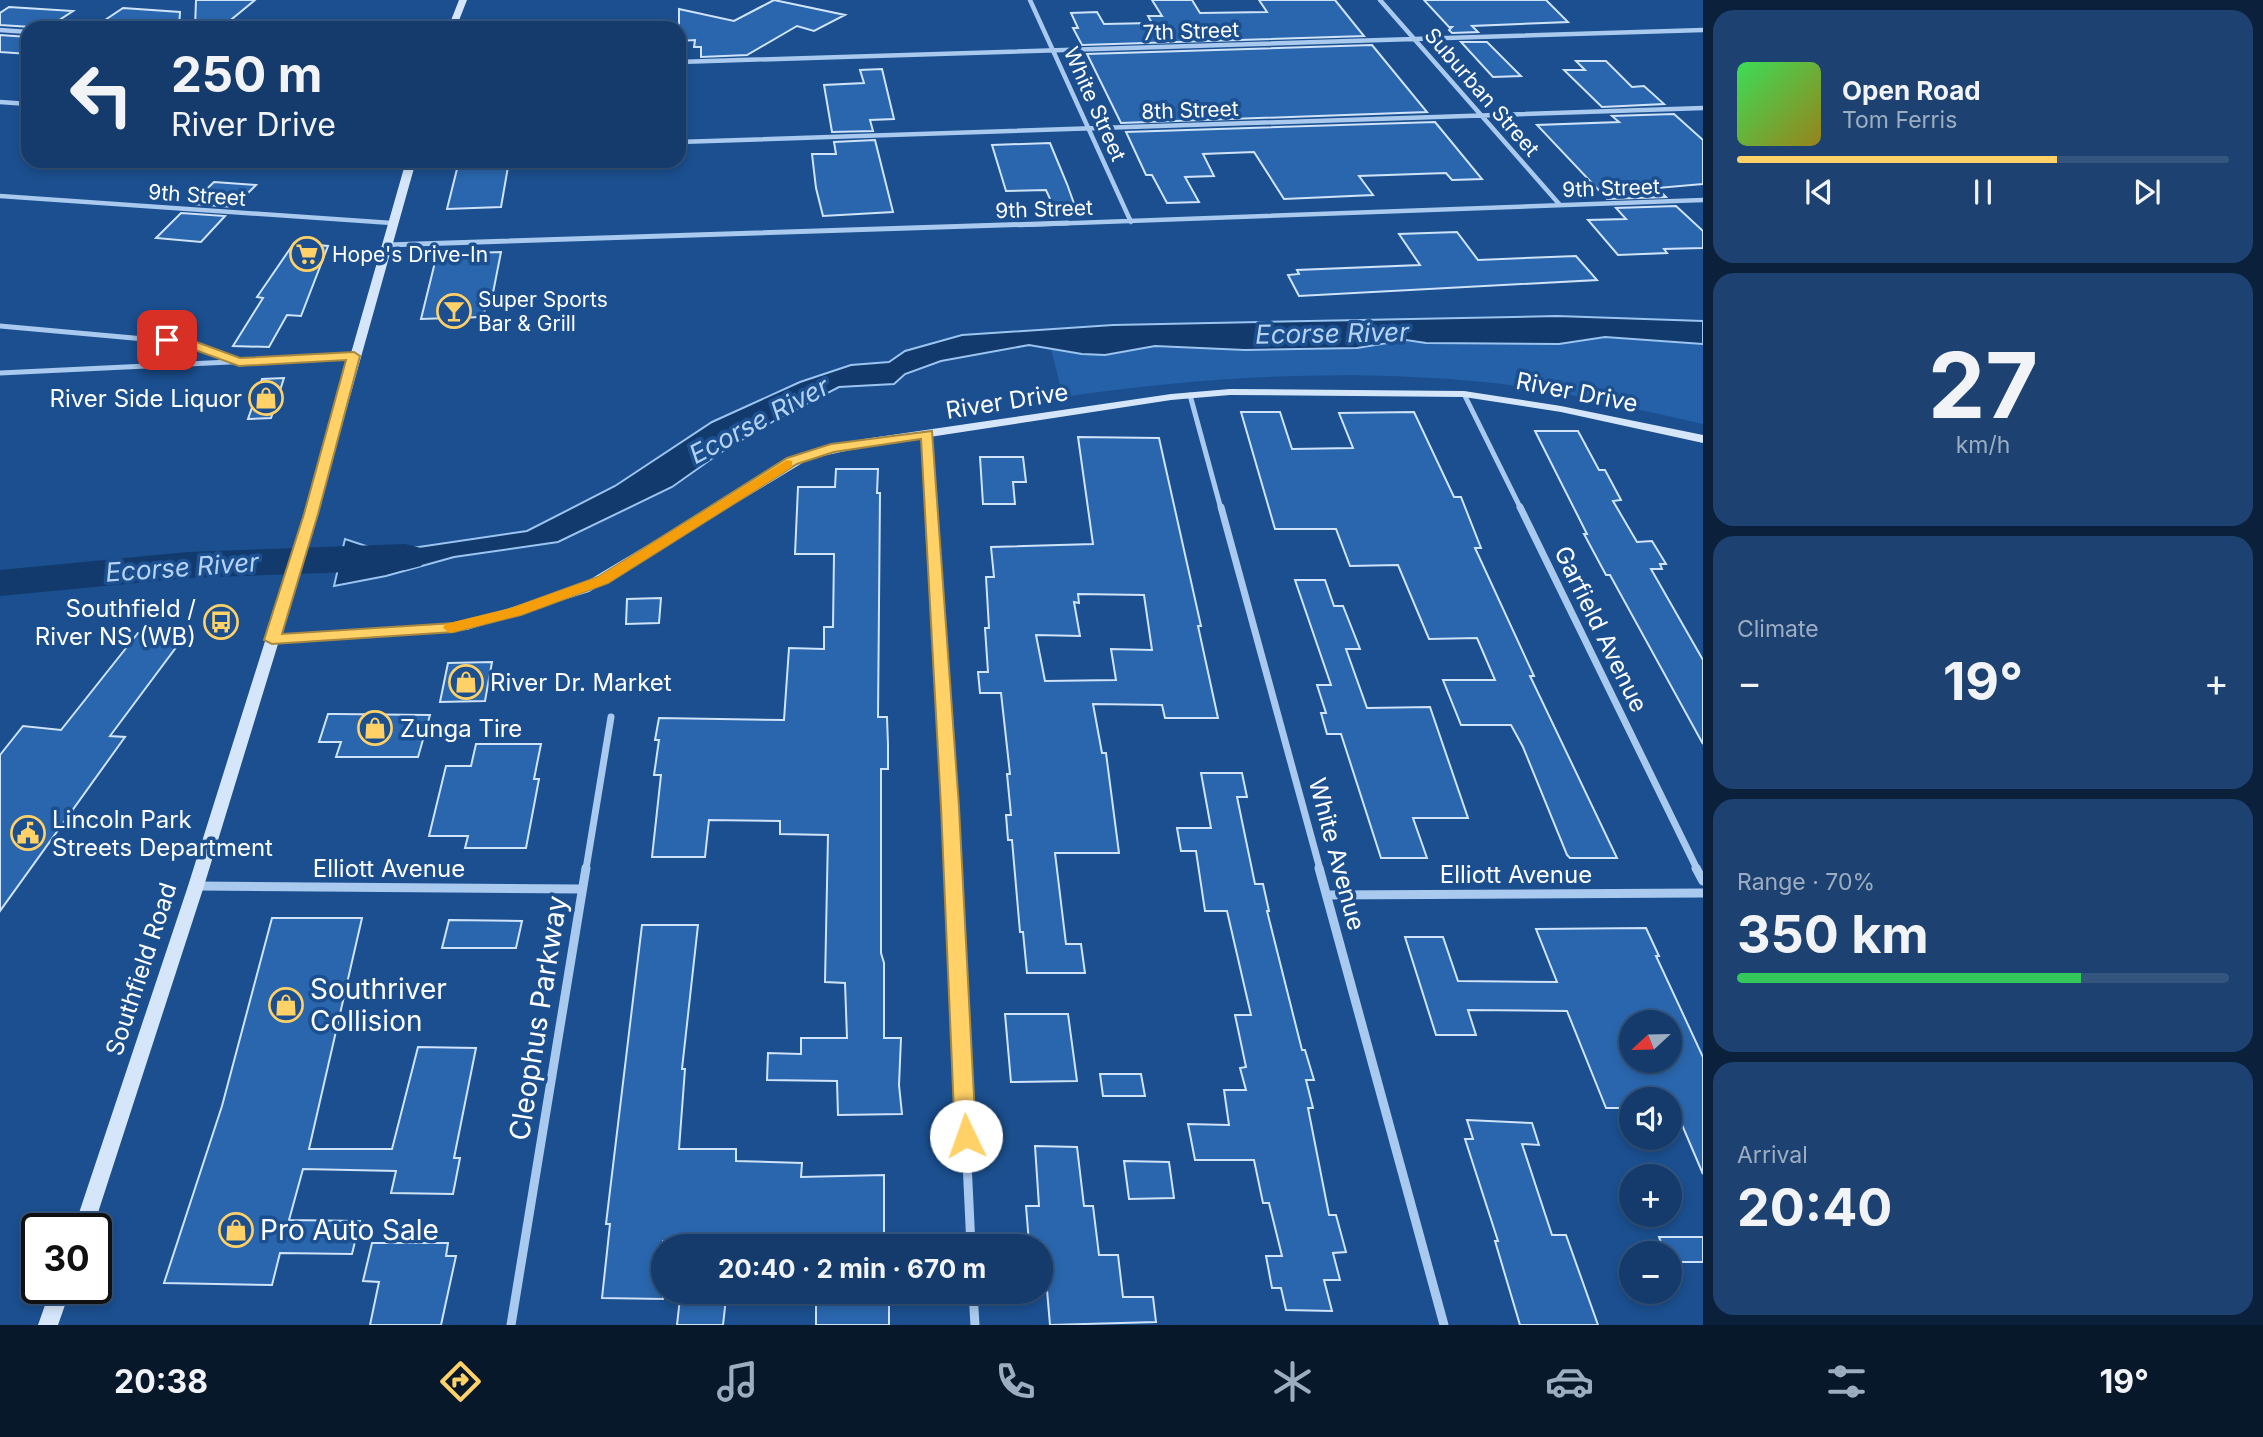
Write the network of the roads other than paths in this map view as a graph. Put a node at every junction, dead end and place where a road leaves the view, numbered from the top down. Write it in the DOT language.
graph roads {
  1 [pos="463,0"];
  2 [pos="1030,0"];
  3 [pos="1380,0"];
  4 [pos="455,21"];
  5 [pos="0,30"];
  6 [pos="1703,30"];
  7 [pos="21,32"];
  8 [pos="1416,39"];
  9 [pos="1054,51"];
  10 [pos="686,62"];
  11 [pos="0,102"];
  12 [pos="21,104"];
  13 [pos="1703,108"];
  14 [pos="1482,115"];
  15 [pos="1089,129"];
  16 [pos="686,142"];
  17 [pos="409,168"];
  18 [pos="0,196"];
  19 [pos="1703,200"];
  20 [pos="1560,205"];
  21 [pos="1131,222"];
  22 [pos="392,223"];
  23 [pos="386,245"];
  24 [pos="0,326"];
  25 [pos="354,356"];
  26 [pos="239,362"];
  27 [pos="0,373"];
  28 [pos="1464,394"];
  29 [pos="1190,395"];
  30 [pos="927,434"];
  31 [pos="1703,439"];
  32 [pos="272,640"];
  33 [pos="611,718"];
  34 [pos="1703,881"];
  35 [pos="196,886"];
  36 [pos="582,889"];
  37 [pos="1703,893"];
  38 [pos="1328,895"];
  39 [pos="88,1213"];
  40 [pos="970,1234"];
  41 [pos="55,1304"];
  42 [pos="974,1304"];
  43 [pos="48,1325"];
  44 [pos="511,1325"];
  45 [pos="975,1325"];
  46 [pos="1444,1325"];
  1 -- 4 [label="main road"];
  2 -- 9 [label="street, White Street"];
  3 -- 8 [label="street, Suburban Street"];
  5 -- 7 [label="street"];
  6 -- 8 [label="street, 7th Street"];
  8 -- 9 [label="street, 7th Street"];
  8 -- 14 [label="street, Suburban Street"];
  9 -- 10 [label="street, 7th Street"];
  9 -- 15 [label="street, White Street"];
  11 -- 12 [label="street"];
  13 -- 14 [label="street, 8th Street"];
  14 -- 15 [label="street, 8th Street"];
  14 -- 20 [label="street, Suburban Street"];
  15 -- 16 [label="street, 8th Street"];
  15 -- 21 [label="street, White Street"];
  17 -- 22 [label="main road, Southfield Road"];
  18 -- 22 [label="street, 9th Street"];
  19 -- 20 [label="street, 9th Street"];
  20 -- 21 [label="street, 9th Street"];
  21 -- 23 [label="street, 9th Street"];
  22 -- 23 [label="main road, Southfield Road"];
  23 -- 25 [label="main road, Southfield Road"];
  24 -- 26 [label="street"];
  25 -- 26 [label="street"];
  25 -- 32 [label="main road, Southfield Road"];
  26 -- 27 [label="street"];
  28 -- 29 [label="main road, River Drive"];
  28 -- 31 [label="main road, River Drive"];
  28 -- 34 [label="street, Garfield Avenue"];
  29 -- 30 [label="main road, River Drive"];
  29 -- 38 [label="street, White Avenue"];
  30 -- 32 [label="main road, River Drive"];
  30 -- 40 [label="street"];
  32 -- 35 [label="main road, Southfield Road"];
  33 -- 36 [label="street, Cleophus Parkway"];
  35 -- 36 [label="street, Elliott Avenue"];
  35 -- 39 [label="main road, Southfield Road"];
  36 -- 44 [label="street, Cleophus Parkway"];
  37 -- 38 [label="street, Elliott Avenue"];
  38 -- 46 [label="street, White Avenue"];
  41 -- 43 [label="main road"];
  42 -- 45 [label="street"];
}
